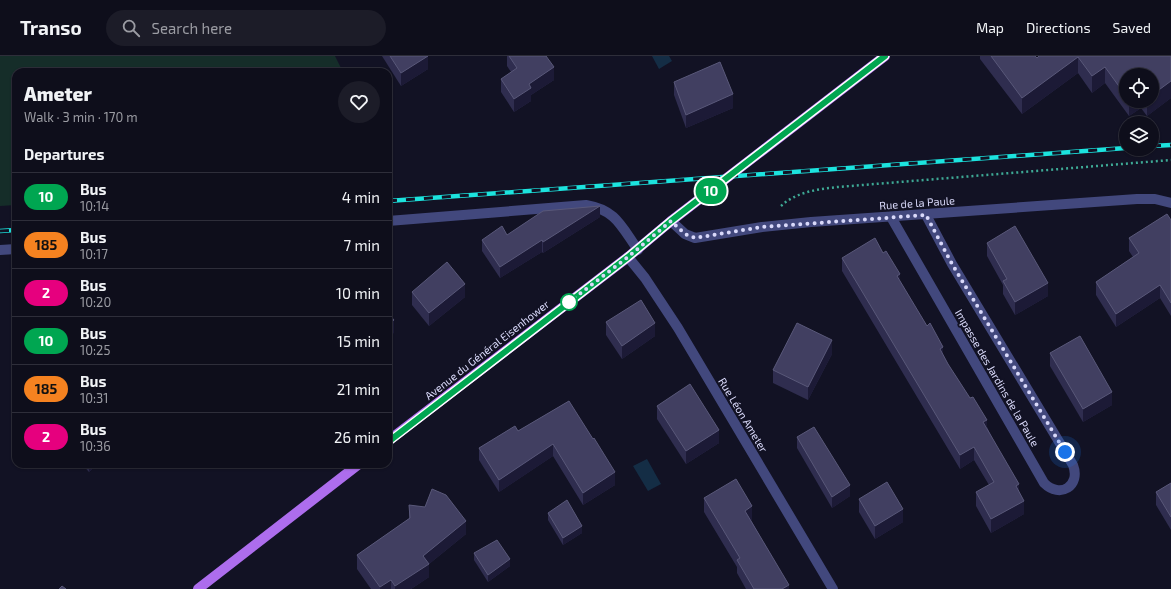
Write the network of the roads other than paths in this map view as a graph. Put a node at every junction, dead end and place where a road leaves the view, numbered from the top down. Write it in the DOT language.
graph roads {
  1 [pos="885,56"];
  2 [pos="1171,204"];
  3 [pos="926,215"];
  4 [pos="891,217"];
  5 [pos="392,221"];
  6 [pos="671,221"];
  7 [pos="12,249"];
  8 [pos="0,250"];
  9 [pos="638,250"];
  10 [pos="628,257"];
  11 [pos="392,439"];
  12 [pos="354,468"];
  13 [pos="198,589"];
  14 [pos="833,589"];
  1 -- 6 [label="main road, Avenue du Général Eisenhower"];
  2 -- 3 [label="street, Rue de la Paule"];
  3 -- 4 [label="street, Rue de la Paule"];
  3 -- 4 [label="street, Impasse des Jardins de la Paule"];
  4 -- 6 [label="street, Rue de la Paule"];
  5 -- 9 [label="street"];
  6 -- 9 [label="main road, Avenue du Général Eisenhower"];
  7 -- 8 [label="street"];
  9 -- 10 [label="main road, Avenue du Général Eisenhower"];
  10 -- 11 [label="main road, Avenue du Général Eisenhower"];
  10 -- 14 [label="street, Rue Léon Ameter"];
  12 -- 13 [label="main road"];
}
